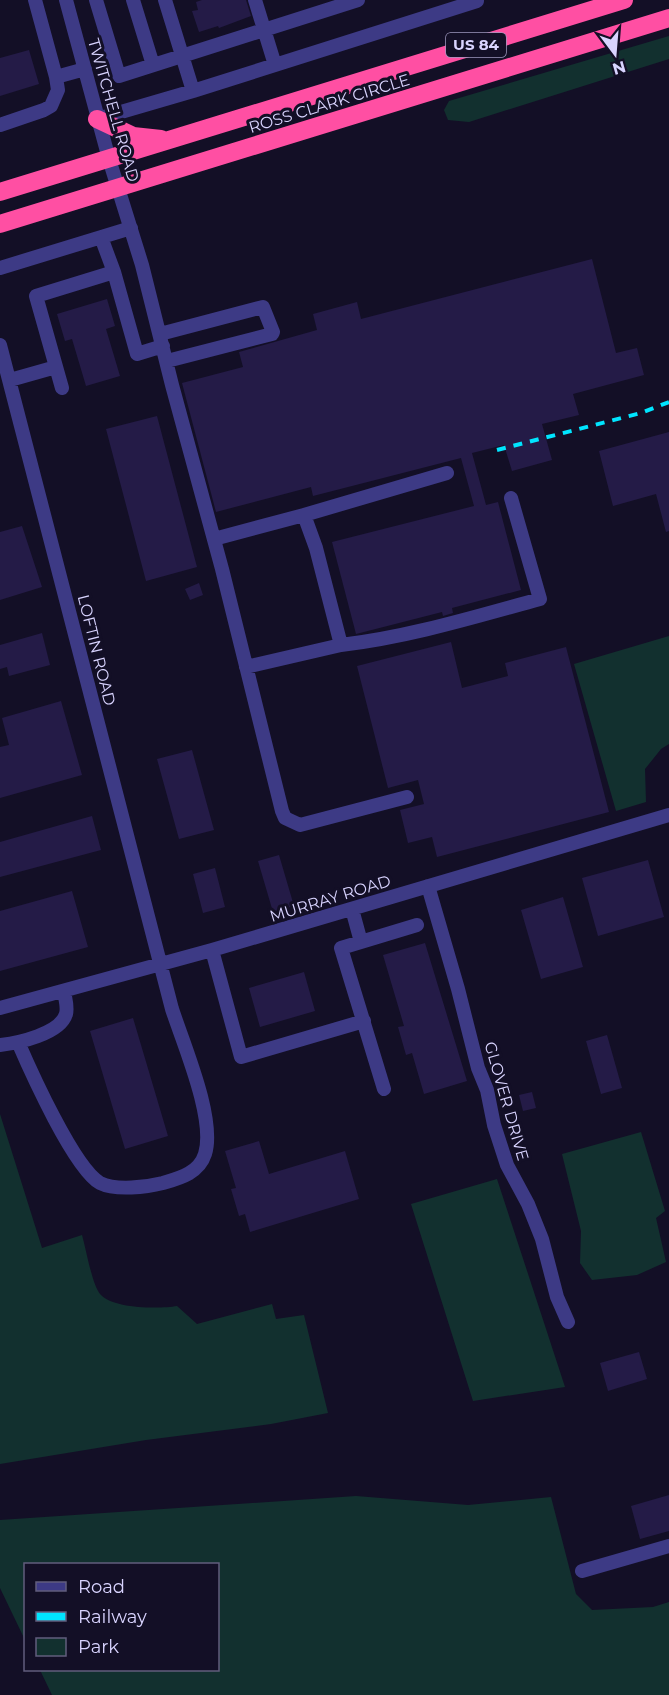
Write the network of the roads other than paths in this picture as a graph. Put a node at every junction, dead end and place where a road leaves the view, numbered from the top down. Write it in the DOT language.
graph roads {
  1 [pos="34,0"];
  2 [pos="66,0"];
  3 [pos="96,0"];
  4 [pos="133,0"];
  5 [pos="165,0"];
  6 [pos="255,0"];
  7 [pos="358,0"];
  8 [pos="477,0"];
  9 [pos="624,0"];
  10 [pos="664,20"];
  11 [pos="264,30"];
  12 [pos="182,56"];
  13 [pos="153,65"];
  14 [pos="275,65"];
  15 [pos="85,69"];
  16 [pos="56,77"];
  17 [pos="193,91"];
  18 [pos="98,119"];
  19 [pos="0,125"];
  20 [pos="169,140"];
  21 [pos="109,159"];
  22 [pos="118,188"];
  23 [pos="0,192"];
  24 [pos="0,224"];
  25 [pos="131,228"];
  26 [pos="101,237"];
  27 [pos="0,268"];
  28 [pos="114,272"];
  29 [pos="162,340"];
  30 [pos="0,345"];
  31 [pos="167,361"];
  32 [pos="56,367"];
  33 [pos="10,380"];
  34 [pos="62,388"];
  35 [pos="447,473"];
  36 [pos="512,498"];
  37 [pos="304,515"];
  38 [pos="214,539"];
  39 [pos="341,645"];
  40 [pos="246,667"];
  41 [pos="407,797"];
  42 [pos="669,815"];
  43 [pos="428,885"];
  44 [pos="352,909"];
  45 [pos="417,925"];
  46 [pos="361,942"];
  47 [pos="212,950"];
  48 [pos="160,964"];
  49 [pos="64,991"];
  50 [pos="0,1008"];
  51 [pos="364,1021"];
  52 [pos="18,1042"];
  53 [pos="0,1045"];
  54 [pos="384,1089"];
  55 [pos="568,1322"];
  56 [pos="669,1546"];
  57 [pos="582,1571"];
  1 -- 16 [label="street"];
  2 -- 15 [label="street, TWITCHELL ROAD"];
  3 -- 13 [label="street"];
  4 -- 13 [label="street"];
  5 -- 12 [label="street"];
  6 -- 11 [label="street"];
  7 -- 11 [label="street"];
  8 -- 14 [label="street"];
  9 -- 20 [label="highway, ROSS CLARK CIRCLE / US 84"];
  10 -- 22 [label="highway, ROSS CLARK CIRCLE / US 84"];
  11 -- 12 [label="street"];
  11 -- 14 [label="street"];
  12 -- 13 [label="street"];
  12 -- 17 [label="street"];
  14 -- 17 [label="street"];
  15 -- 16 [label="street"];
  15 -- 18 [label="street, TWITCHELL ROAD"];
  16 -- 19 [label="street"];
  17 -- 18 [label="street"];
  18 -- 20 [label="highway"];
  18 -- 21 [label="street, TWITCHELL ROAD"];
  20 -- 21 [label="highway, ROSS CLARK CIRCLE / US 84"];
  21 -- 22 [label="street, TWITCHELL ROAD"];
  21 -- 23 [label="highway, ROSS CLARK CIRCLE / US 84"];
  22 -- 24 [label="highway, ROSS CLARK CIRCLE / US 84"];
  22 -- 25 [label="street, TWITCHELL ROAD"];
  25 -- 26 [label="street"];
  25 -- 29 [label="street, TWITCHELL ROAD"];
  26 -- 27 [label="street"];
  26 -- 28 [label="street"];
  28 -- 29 [label="street"];
  28 -- 32 [label="street"];
  29 -- 31 [label="street, TWITCHELL ROAD"];
  29 -- 31 [label="street"];
  30 -- 33 [label="street, LOFTIN ROAD"];
  31 -- 38 [label="street, TWITCHELL ROAD"];
  32 -- 33 [label="street"];
  32 -- 34 [label="street"];
  33 -- 48 [label="street, LOFTIN ROAD"];
  35 -- 37 [label="street"];
  36 -- 39 [label="street"];
  37 -- 38 [label="street"];
  37 -- 39 [label="street"];
  38 -- 40 [label="street, TWITCHELL ROAD"];
  39 -- 40 [label="street"];
  40 -- 41 [label="street, TWITCHELL ROAD"];
  42 -- 43 [label="street, MURRAY ROAD"];
  43 -- 44 [label="street, MURRAY ROAD"];
  43 -- 55 [label="street, GLOVER DRIVE"];
  44 -- 46 [label="street"];
  44 -- 47 [label="street, MURRAY ROAD"];
  45 -- 46 [label="street"];
  46 -- 51 [label="street"];
  47 -- 48 [label="street, MURRAY ROAD"];
  47 -- 51 [label="street"];
  48 -- 49 [label="street, MURRAY ROAD"];
  48 -- 52 [label="street, LOFTIN ROAD"];
  49 -- 50 [label="street, MURRAY ROAD"];
  49 -- 52 [label="street"];
  51 -- 54 [label="street"];
  52 -- 53 [label="street"];
  56 -- 57 [label="street"];
}
